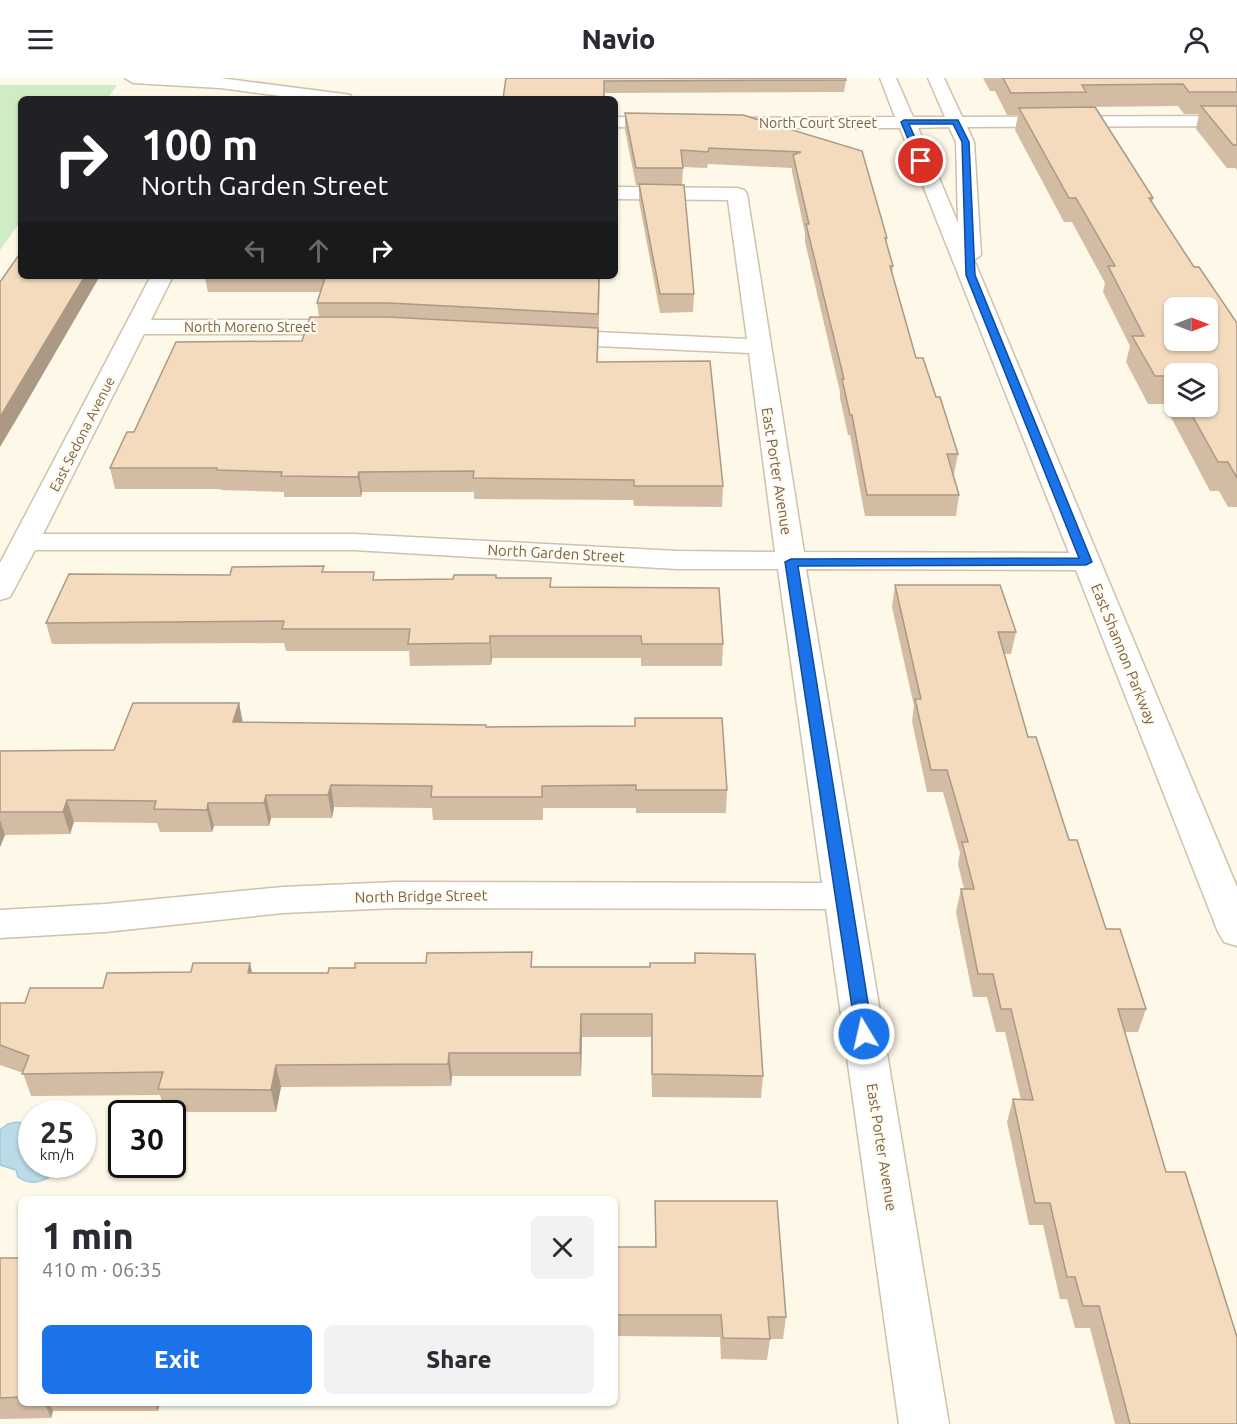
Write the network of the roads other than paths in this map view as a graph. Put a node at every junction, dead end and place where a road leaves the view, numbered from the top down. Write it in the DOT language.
graph roads {
  1 [pos="133,78"];
  2 [pos="888,78"];
  3 [pos="936,78"];
  4 [pos="268,95"];
  5 [pos="287,96"];
  6 [pos="1237,121"];
  7 [pos="618,122"];
  8 [pos="904,122"];
  9 [pos="956,122"];
  10 [pos="709,123"];
  11 [pos="685,124"];
  12 [pos="618,193"];
  13 [pos="970,275"];
  14 [pos="161,279"];
  15 [pos="138,327"];
  16 [pos="379,327"];
  17 [pos="529,335"];
  18 [pos="758,346"];
  19 [pos="26,542"];
  20 [pos="791,562"];
  21 [pos="1086,562"];
  22 [pos="0,591"];
  23 [pos="843,896"];
  24 [pos="0,924"];
  25 [pos="1237,932"];
  26 [pos="924,1424"];
  1 -- 4 [label="street"];
  2 -- 8 [label="street, East Shannon Parkway"];
  3 -- 9 [label="street, East Shannon Parkway"];
  4 -- 5 [label="street"];
  6 -- 9 [label="street, North Court Street"];
  7 -- 11 [label="street"];
  8 -- 9 [label="street, North Court Street"];
  8 -- 10 [label="street, North Court Street"];
  8 -- 13 [label="street, East Shannon Parkway"];
  9 -- 13 [label="street, East Shannon Parkway"];
  12 -- 18 [label="street, East Porter Avenue"];
  13 -- 21 [label="street, East Shannon Parkway"];
  14 -- 15 [label="street, East Sedona Avenue"];
  15 -- 16 [label="street, North Moreno Street"];
  15 -- 19 [label="street, East Sedona Avenue"];
  17 -- 18 [label="street"];
  18 -- 20 [label="street, East Porter Avenue"];
  19 -- 20 [label="street, North Garden Street"];
  19 -- 22 [label="street, East Sedona Avenue"];
  20 -- 21 [label="street, North Garden Street"];
  20 -- 23 [label="street, East Porter Avenue"];
  21 -- 25 [label="street, East Shannon Parkway"];
  23 -- 24 [label="street, North Bridge Street"];
  23 -- 26 [label="street, East Porter Avenue"];
}
